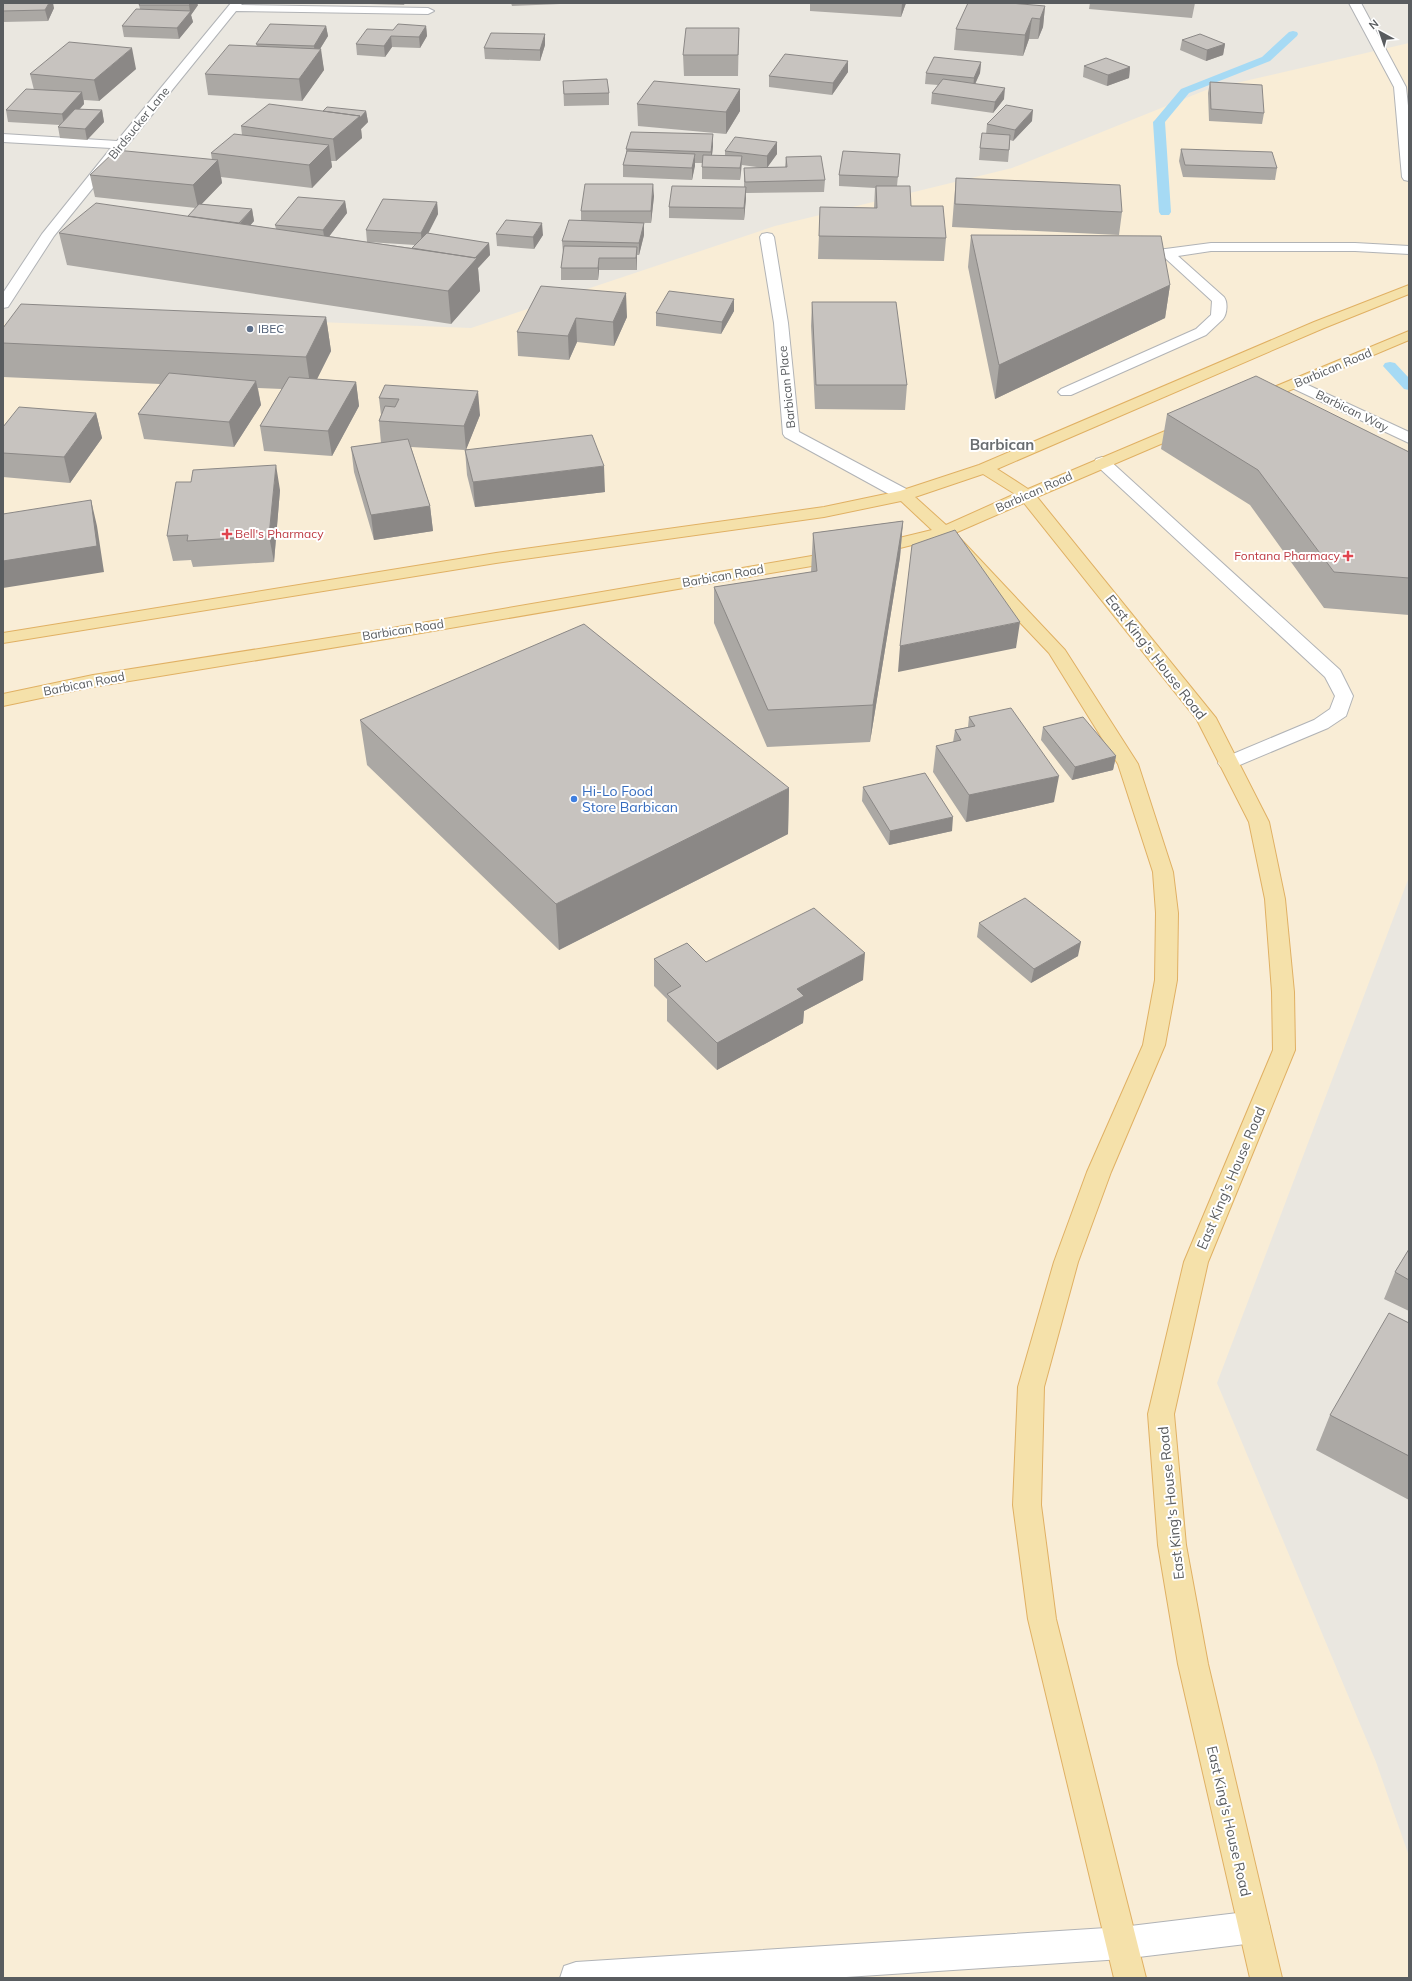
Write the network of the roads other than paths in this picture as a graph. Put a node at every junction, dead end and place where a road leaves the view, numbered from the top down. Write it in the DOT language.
graph roads {
  1 [pos="1355,3"];
  2 [pos="235,5"];
  3 [pos="428,11"];
  4 [pos="1405,94"];
  5 [pos="3,138"];
  6 [pos="120,145"];
  7 [pos="1408,158"];
  8 [pos="1409,177"];
  9 [pos="767,237"];
  10 [pos="1409,250"];
  11 [pos="1167,253"];
  12 [pos="1124,258"];
  13 [pos="1409,289"];
  14 [pos="3,304"];
  15 [pos="1409,336"];
  16 [pos="1295,384"];
  17 [pos="1066,392"];
  18 [pos="1238,407"];
  19 [pos="1202,421"];
  20 [pos="1409,438"];
  21 [pos="1102,462"];
  22 [pos="985,468"];
  23 [pos="904,495"];
  24 [pos="1027,495"];
  25 [pos="944,532"];
  26 [pos="3,638"];
  27 [pos="3,700"];
  28 [pos="1228,763"];
  29 [pos="1254,1926"];
  30 [pos="1122,1943"];
  31 [pos="576,1978"];
  32 [pos="1130,1978"];
  33 [pos="1266,1978"];
  1 -- 4 [label="street"];
  2 -- 3 [label="street"];
  2 -- 6 [label="street, Birdsucker Lane"];
  4 -- 7 [label="street"];
  5 -- 6 [label="street"];
  6 -- 14 [label="street, Birdsucker Lane"];
  7 -- 8 [label="street"];
  9 -- 23 [label="street, Barbican Place"];
  10 -- 11 [label="street"];
  11 -- 12 [label="street"];
  11 -- 17 [label="street"];
  13 -- 22 [label="main road"];
  15 -- 16 [label="main road, Barbican Road"];
  16 -- 18 [label="main road, Barbican Road"];
  16 -- 20 [label="street, Barbican Way"];
  19 -- 21 [label="main road, Barbican Road"];
  21 -- 24 [label="main road, Barbican Road"];
  21 -- 28 [label="street"];
  22 -- 23 [label="main road"];
  22 -- 24 [label="main road, East King's House Road"];
  23 -- 25 [label="main road"];
  23 -- 26 [label="main road"];
  24 -- 25 [label="main road, Barbican Road"];
  24 -- 28 [label="main road, East King's House Road"];
  25 -- 27 [label="main road, Barbican Road"];
  25 -- 30 [label="main road"];
  28 -- 29 [label="main road, East King's House Road"];
  29 -- 30 [label="street"];
  29 -- 33 [label="main road, East King's House Road"];
  30 -- 31 [label="street"];
  30 -- 32 [label="main road"];
}
